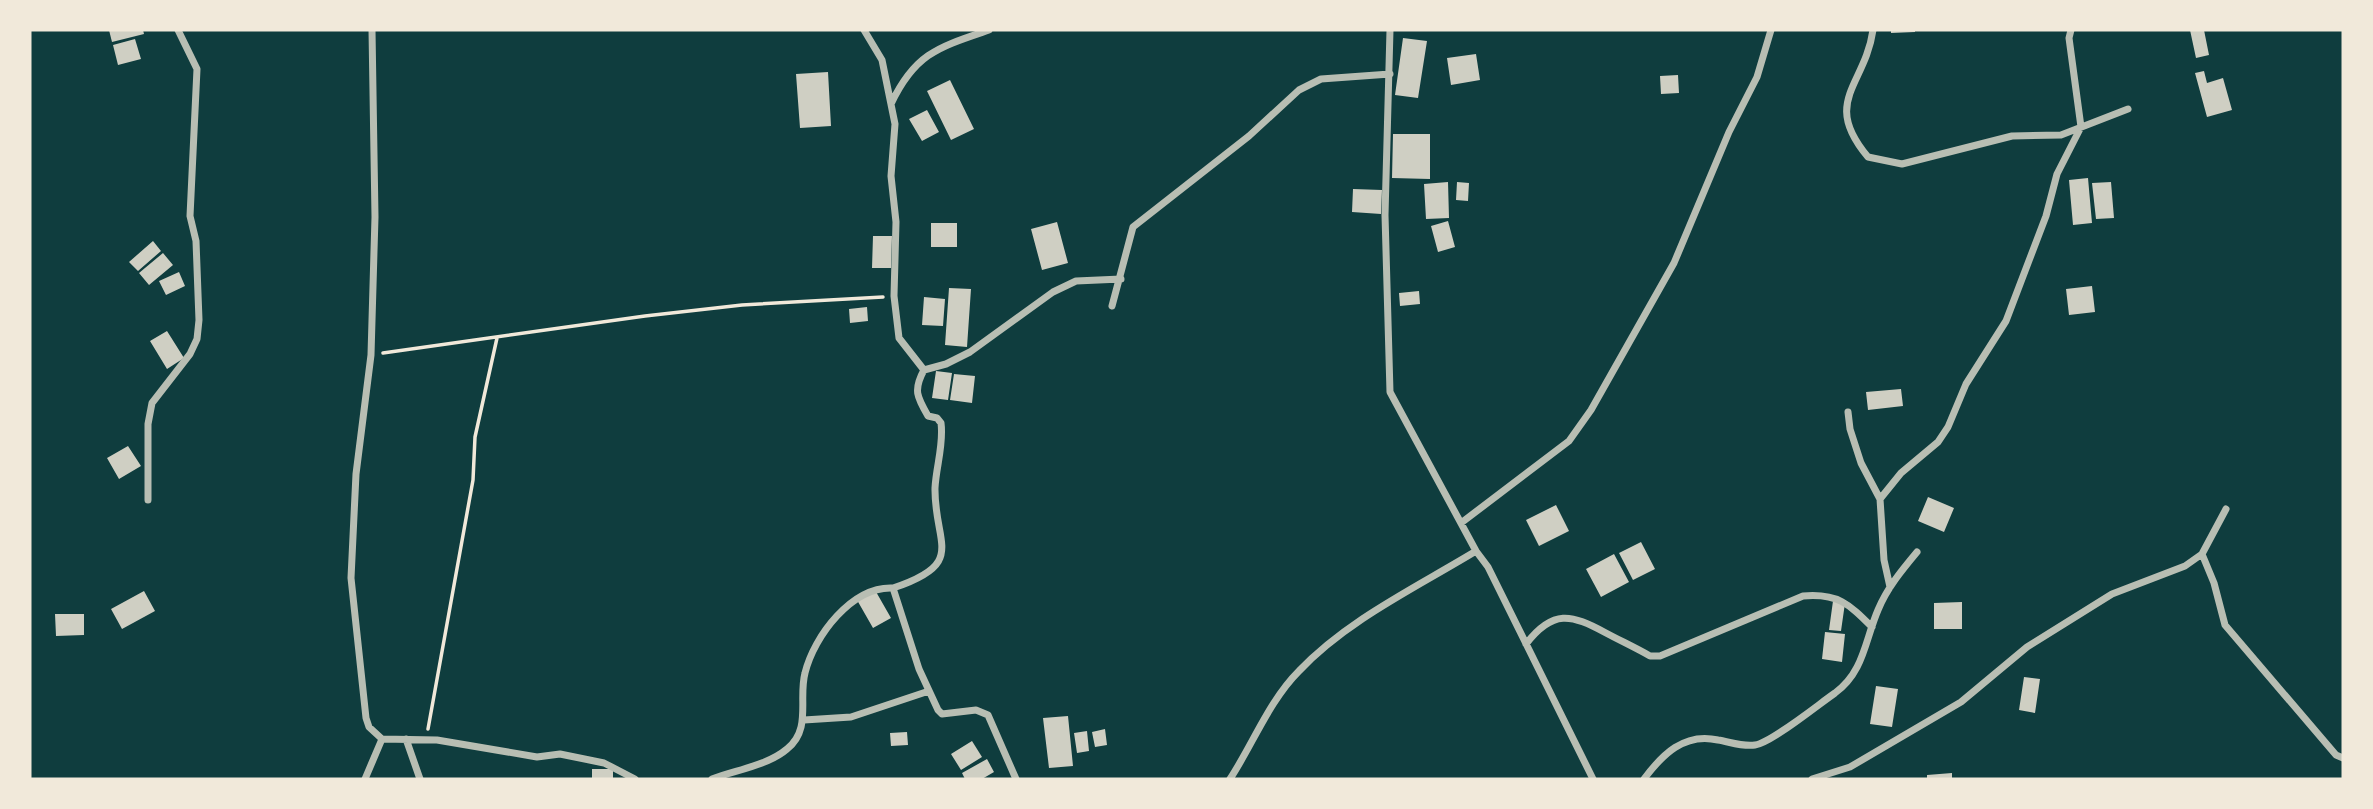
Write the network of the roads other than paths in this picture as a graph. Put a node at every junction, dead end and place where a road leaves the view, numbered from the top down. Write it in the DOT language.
graph roads {
  1 [pos="178,30"];
  2 [pos="372,30"];
  3 [pos="864,30"];
  4 [pos="989,30"];
  5 [pos="1390,30"];
  6 [pos="1771,30"];
  7 [pos="1873,30"];
  8 [pos="2071,30"];
  9 [pos="1391,74"];
  10 [pos="891,104"];
  11 [pos="2128,109"];
  12 [pos="2081,127"];
  13 [pos="1121,279"];
  14 [pos="1112,306"];
  15 [pos="924,370"];
  16 [pos="1848,412"];
  17 [pos="1880,499"];
  18 [pos="148,500"];
  19 [pos="2226,509"];
  20 [pos="1461,523"];
  21 [pos="1476,551"];
  22 [pos="1917,552"];
  23 [pos="2202,554"];
  24 [pos="1891,587"];
  25 [pos="892,588"];
  26 [pos="1872,627"];
  27 [pos="1526,644"];
  28 [pos="929,691"];
  29 [pos="804,720"];
  30 [pos="383,739"];
  31 [pos="406,739"];
  32 [pos="2343,758"];
  33 [pos="365,779"];
  34 [pos="420,779"];
  35 [pos="635,779"];
  36 [pos="712,779"];
  37 [pos="1017,779"];
  38 [pos="1230,779"];
  39 [pos="1592,779"];
  40 [pos="1644,779"];
  41 [pos="1812,779"];
  1 -- 18 [label="street"];
  2 -- 30 [label="street"];
  3 -- 10 [label="street"];
  4 -- 10 [label="street"];
  5 -- 9 [label="street"];
  6 -- 20 [label="street"];
  7 -- 12 [label="street"];
  8 -- 12 [label="street"];
  9 -- 13 [label="street"];
  9 -- 20 [label="street"];
  10 -- 15 [label="street"];
  11 -- 12 [label="street"];
  12 -- 17 [label="street"];
  13 -- 14 [label="street"];
  13 -- 15 [label="street"];
  15 -- 25 [label="street"];
  16 -- 17 [label="street"];
  17 -- 24 [label="street"];
  19 -- 23 [label="street"];
  20 -- 21 [label="street"];
  21 -- 27 [label="street"];
  21 -- 38 [label="street"];
  22 -- 24 [label="street"];
  23 -- 32 [label="street"];
  23 -- 41 [label="street"];
  24 -- 26 [label="street"];
  25 -- 28 [label="street"];
  25 -- 29 [label="street"];
  26 -- 27 [label="street"];
  26 -- 40 [label="street"];
  27 -- 39 [label="street"];
  28 -- 29 [label="street"];
  28 -- 37 [label="street"];
  29 -- 36 [label="street"];
  30 -- 31 [label="street"];
  30 -- 33 [label="street"];
  31 -- 34 [label="street"];
  31 -- 35 [label="street"];
}
